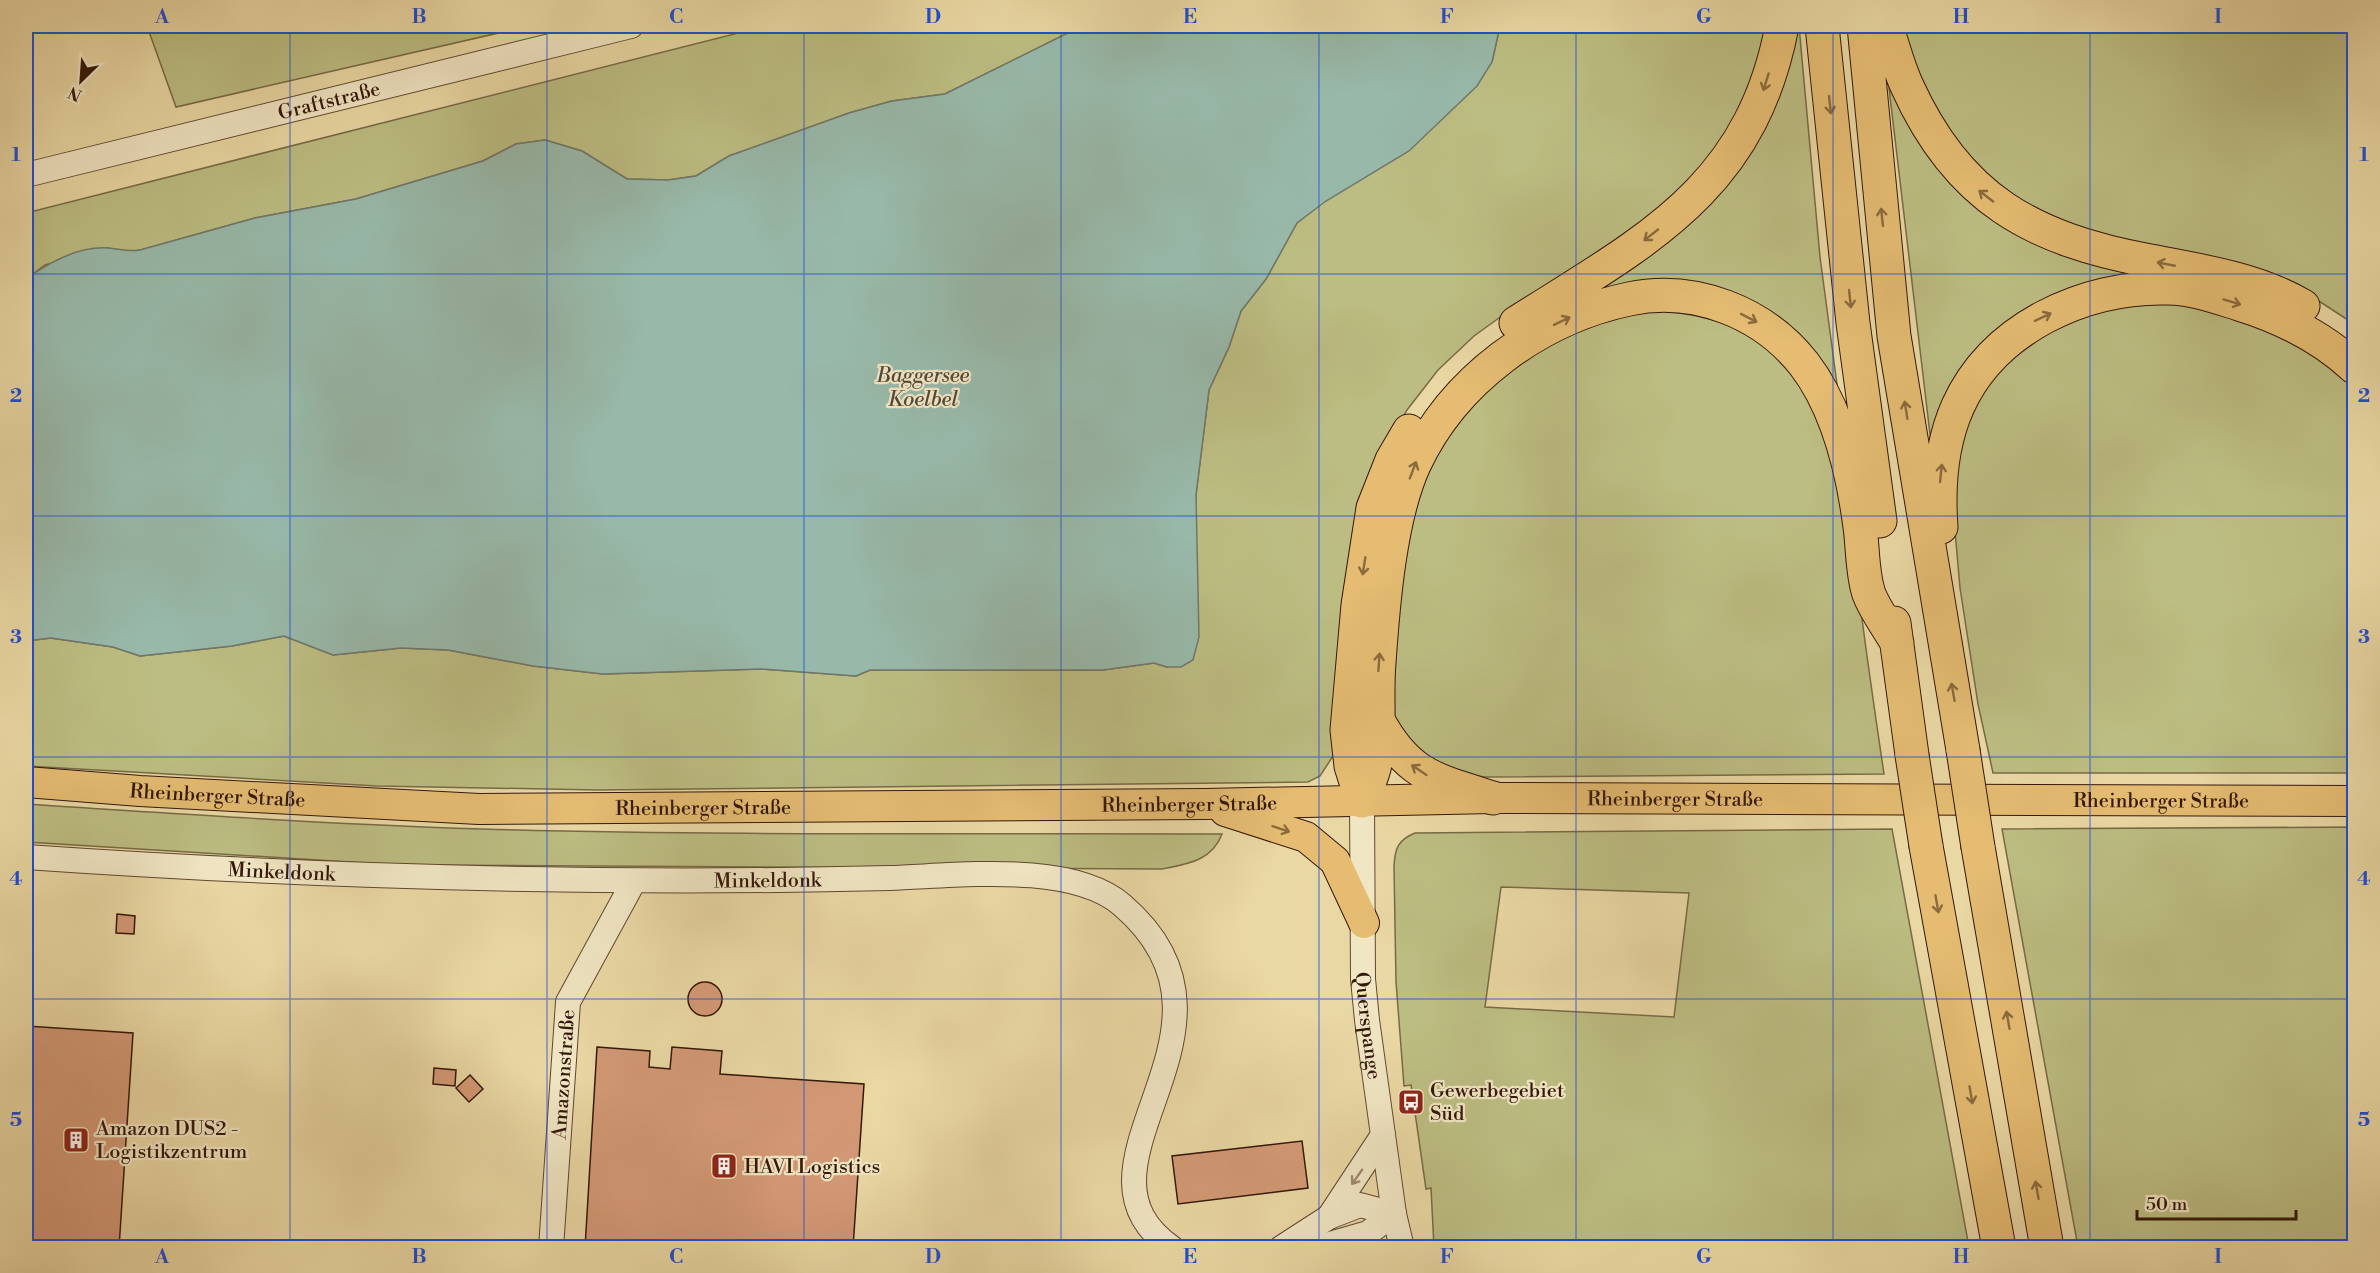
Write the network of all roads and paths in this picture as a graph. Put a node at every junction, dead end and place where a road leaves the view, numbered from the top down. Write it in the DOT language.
graph roads {
  1 [pos="631,26"];
  2 [pos="1782,26"];
  3 [pos="1822,26"];
  4 [pos="1864,26"];
  5 [pos="1886,26"];
  6 [pos="26,175"];
  7 [pos="2355,340"];
  8 [pos="2355,367"];
  9 [pos="1932,572"];
  10 [pos="1897,643"];
  11 [pos="1378,720"];
  12 [pos="26,782"];
  13 [pos="1493,798"];
  14 [pos="1362,801"];
  15 [pos="2355,801"];
  16 [pos="1205,804"];
  17 [pos="26,857"];
  18 [pos="634,881"];
  19 [pos="1364,923"];
  20 [pos="1383,1135"];
  21 [pos="1394,1214"];
  22 [pos="1329,1216"];
  23 [pos="551,1248"];
  24 [pos="1172,1248"];
  25 [pos="1281,1248"];
  26 [pos="1316,1248"];
  27 [pos="1402,1248"];
  28 [pos="1999,1248"];
  29 [pos="2047,1248"];
  1 -- 6 [label="street, Graftstraße"];
  2 -- 14 [label="highway, one-way"];
  3 -- 10 [label="highway, one-way"];
  9 -- 4 [label="highway, one-way"];
  7 -- 5 [label="highway, one-way"];
  9 -- 8 [label="highway, one-way"];
  29 -- 9 [label="highway, one-way, bridge"];
  11 -- 10 [label="highway, one-way"];
  10 -- 28 [label="highway, one-way, bridge"];
  13 -- 11 [label="highway, one-way"];
  11 -- 14 [label="highway"];
  12 -- 16 [label="main road, Rheinberger Straße"];
  13 -- 14 [label="main road, Rheinberger Straße"];
  13 -- 15 [label="main road, Rheinberger Straße"];
  14 -- 16 [label="main road, Rheinberger Straße"];
  14 -- 19 [label="street, Querspange"];
  16 -- 19 [label="main road, one-way"];
  17 -- 18 [label="street, Minkeldonk"];
  18 -- 23 [label="street, Amazonstraße"];
  18 -- 24 [label="street, Minkeldonk"];
  19 -- 20 [label="street, Querspange"];
  20 -- 21 [label="street, Querspange"];
  20 -- 22 [label="street, one-way"];
  21 -- 22 [label="street"];
  21 -- 26 [label="street"];
  21 -- 27 [label="street, Querspange"];
  22 -- 25 [label="street"];
}
